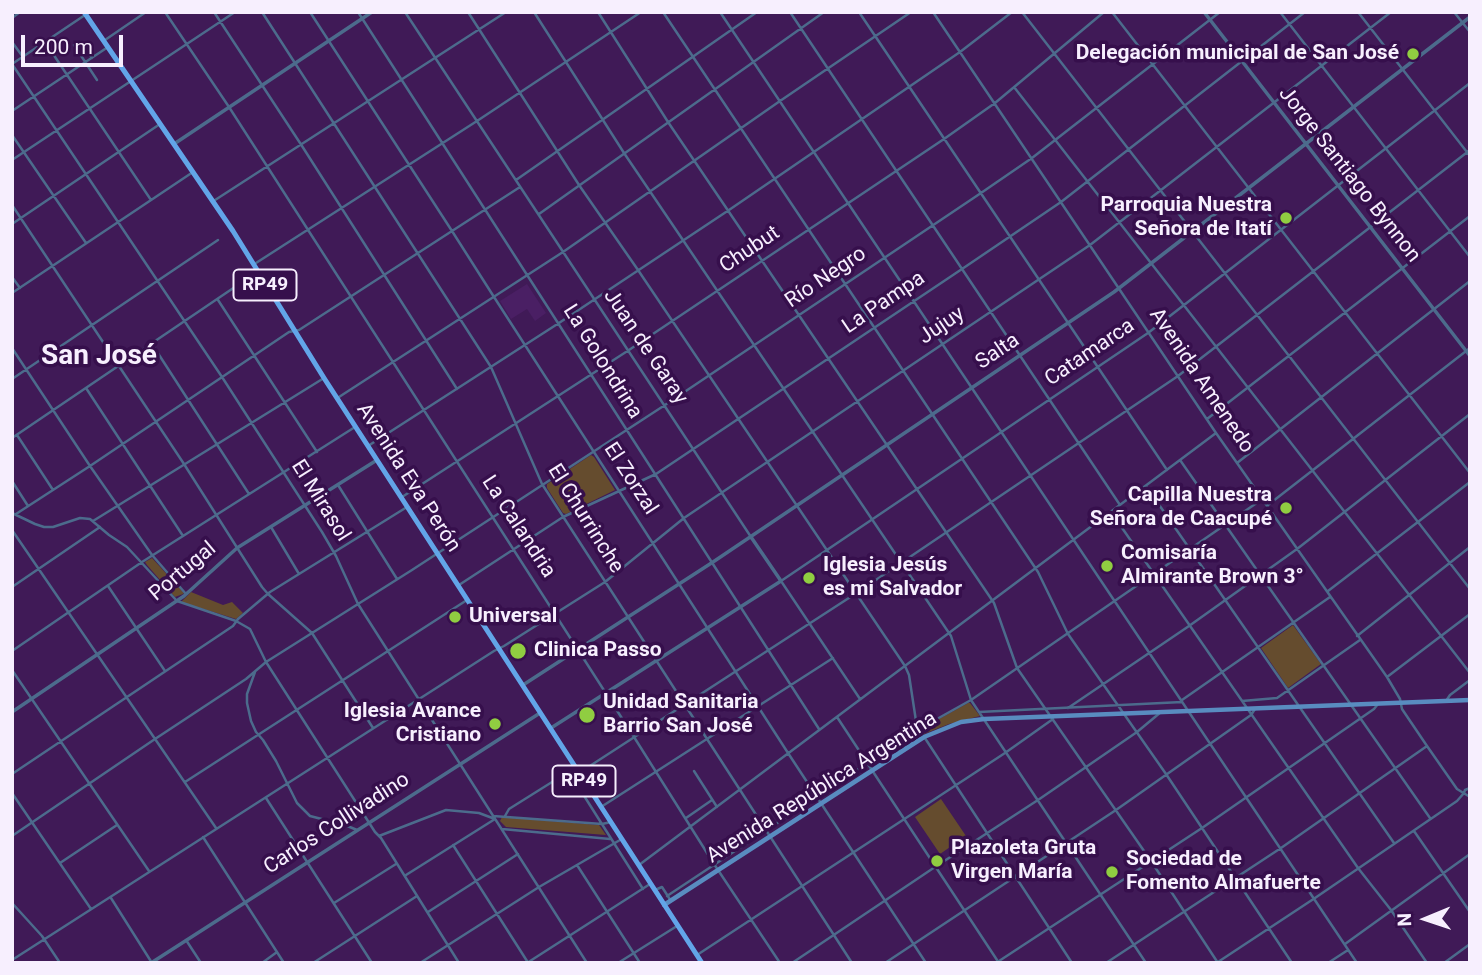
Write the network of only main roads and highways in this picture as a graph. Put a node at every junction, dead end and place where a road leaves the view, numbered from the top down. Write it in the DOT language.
graph roads {
  1 [pos="85,13"];
  2 [pos="1470,700"];
  3 [pos="664,905"];
  4 [pos="702,963"];
  1 -- 3 [label="main road, Avenida Eva Perón / RP49"];
  2 -- 3 [label="main road, Avenida República Argentina"];
  3 -- 4 [label="main road, Avenida Eva Perón / RP49"];
}
